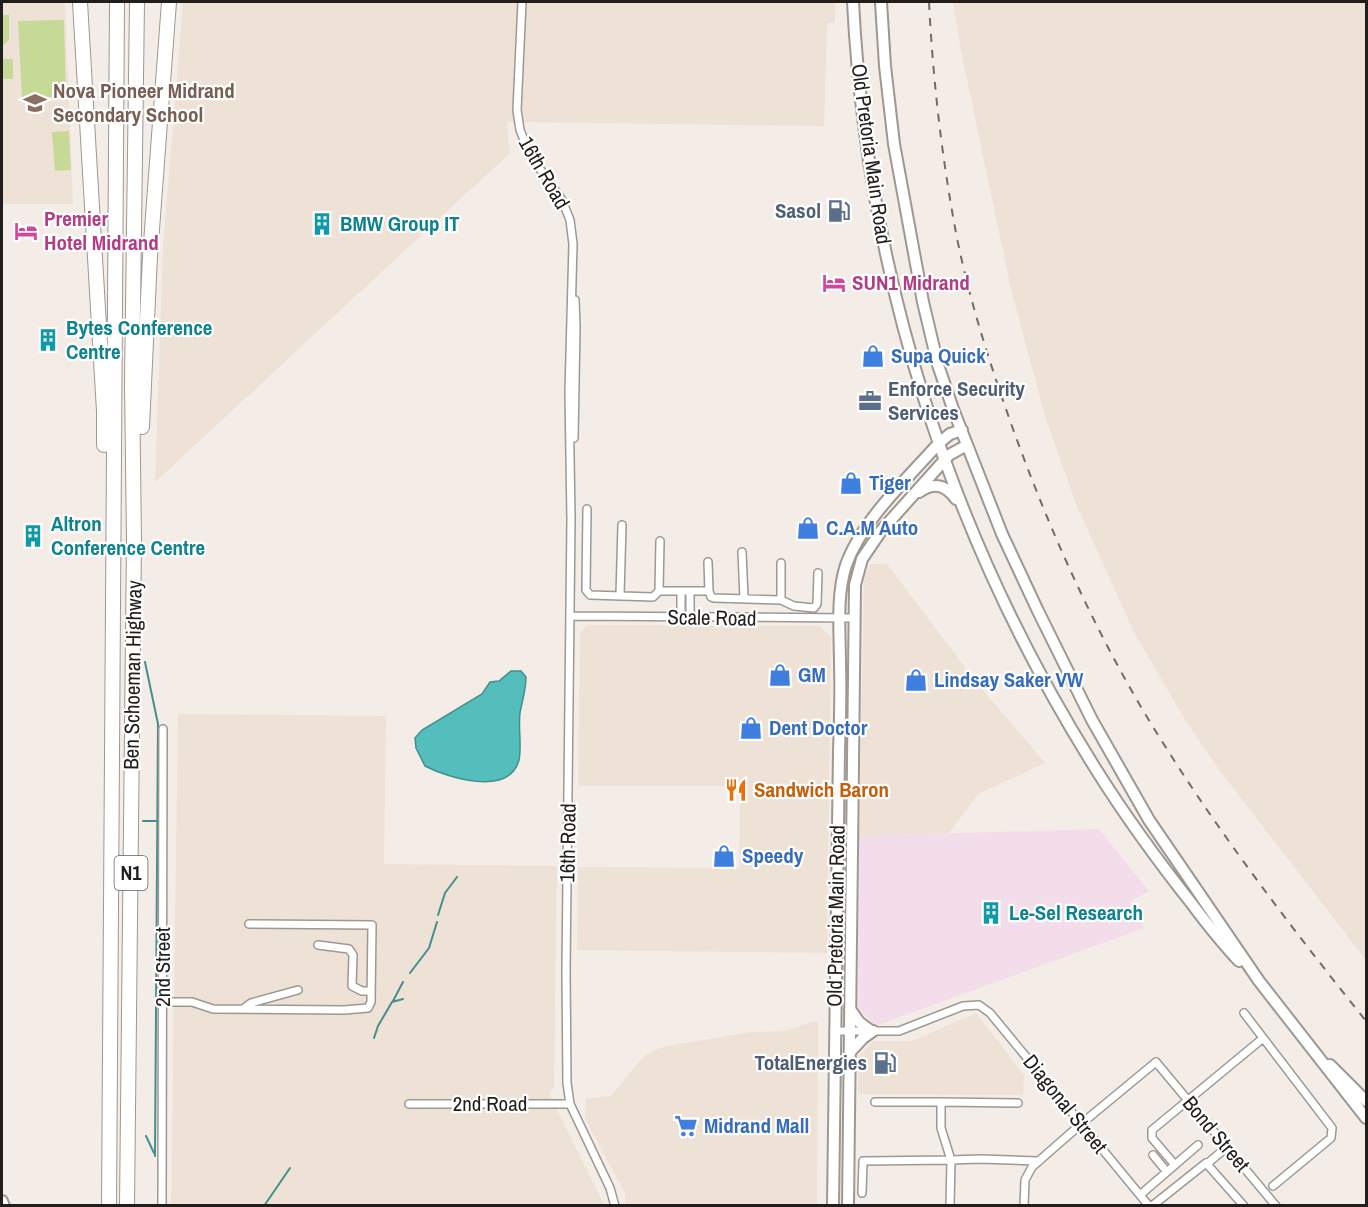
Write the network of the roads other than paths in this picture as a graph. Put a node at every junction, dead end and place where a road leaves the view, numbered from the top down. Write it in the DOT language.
graph roads {
  1 [pos="80,2"];
  2 [pos="117,2"];
  3 [pos="137,2"];
  4 [pos="169,2"];
  5 [pos="522,2"];
  6 [pos="853,2"];
  7 [pos="881,2"];
  8 [pos="962,430"];
  9 [pos="939,442"];
  10 [pos="967,445"];
  11 [pos="945,460"];
  12 [pos="908,500"];
  13 [pos="587,508"];
  14 [pos="967,521"];
  15 [pos="622,525"];
  16 [pos="134,541"];
  17 [pos="660,541"];
  18 [pos="113,551"];
  19 [pos="742,552"];
  20 [pos="708,562"];
  21 [pos="781,562"];
  22 [pos="818,573"];
  23 [pos="660,591"];
  24 [pos="681,591"];
  25 [pos="690,591"];
  26 [pos="710,591"];
  27 [pos="620,595"];
  28 [pos="744,598"];
  29 [pos="781,600"];
  30 [pos="570,616"];
  31 [pos="681,617"];
  32 [pos="690,617"];
  33 [pos="853,618"];
  34 [pos="839,619"];
  35 [pos="163,729"];
  36 [pos="249,924"];
  37 [pos="318,945"];
  38 [pos="1258,981"];
  39 [pos="298,990"];
  40 [pos="371,991"];
  41 [pos="163,1002"];
  42 [pos="243,1009"];
  43 [pos="850,1009"];
  44 [pos="1244,1013"];
  45 [pos="834,1031"];
  46 [pos="872,1031"];
  47 [pos="850,1032"];
  48 [pos="1262,1039"];
  49 [pos="850,1052"];
  50 [pos="1320,1058"];
  51 [pos="1188,1101"];
  52 [pos="1366,1101"];
  53 [pos="875,1102"];
  54 [pos="941,1102"];
  55 [pos="1018,1103"];
  56 [pos="409,1104"];
  57 [pos="570,1104"];
  58 [pos="1366,1118"];
  59 [pos="1081,1124"];
  60 [pos="1198,1145"];
  61 [pos="1227,1147"];
  62 [pos="1153,1155"];
  63 [pos="951,1160"];
  64 [pos="1037,1161"];
  65 [pos="1208,1163"];
  66 [pos="1175,1165"];
  67 [pos="1167,1172"];
  68 [pos="1272,1186"];
  69 [pos="862,1193"];
  70 [pos="1140,1195"];
  71 [pos="2,1201"];
  72 [pos="4,1206"];
  73 [pos="110,1206"];
  74 [pos="127,1206"];
  75 [pos="162,1206"];
  76 [pos="615,1206"];
  77 [pos="833,1206"];
  78 [pos="848,1206"];
  79 [pos="950,1206"];
  80 [pos="1024,1206"];
  81 [pos="1150,1206"];
  82 [pos="1244,1206"];
  83 [pos="1276,1206"];
  1 -- 18 [label="highway"];
  2 -- 18 [label="highway, Ben Schoeman Highway / N1"];
  3 -- 16 [label="highway, Ben Schoeman Highway / N1"];
  4 -- 16 [label="highway"];
  5 -- 30 [label="street, 16th Road"];
  6 -- 9 [label="main road, Old Pretoria Main Road"];
  7 -- 8 [label="main road, Old Pretoria Main Road"];
  8 -- 9 [label="main road, Old Pretoria Main Road"];
  8 -- 10 [label="main road, Old Pretoria Main Road"];
  9 -- 11 [label="main road, Old Pretoria Main Road"];
  9 -- 34 [label="main road, Old Pretoria Main Road"];
  10 -- 11 [label="main road, Old Pretoria Main Road"];
  10 -- 38 [label="main road, Old Pretoria Main Road"];
  11 -- 12 [label="main road, Old Pretoria Main Road"];
  11 -- 14 [label="main road, Old Pretoria Main Road"];
  12 -- 14 [label="main road"];
  12 -- 33 [label="main road, Old Pretoria Main Road"];
  13 -- 27 [label="street"];
  14 -- 38 [label="main road, Old Pretoria Main Road"];
  15 -- 27 [label="street"];
  16 -- 74 [label="highway, Ben Schoeman Highway / N1"];
  17 -- 23 [label="street"];
  18 -- 73 [label="highway, Ben Schoeman Highway / N1"];
  19 -- 28 [label="street"];
  20 -- 26 [label="street"];
  21 -- 29 [label="street"];
  22 -- 29 [label="street"];
  23 -- 24 [label="street"];
  23 -- 27 [label="street"];
  24 -- 25 [label="street"];
  24 -- 31 [label="street"];
  25 -- 26 [label="street"];
  25 -- 32 [label="street"];
  26 -- 28 [label="street"];
  28 -- 29 [label="street"];
  30 -- 31 [label="street, Scale Road"];
  30 -- 57 [label="street, 16th Road"];
  31 -- 32 [label="street, Scale Road"];
  32 -- 34 [label="street, Scale Road"];
  33 -- 34 [label="street, Scale Road"];
  33 -- 43 [label="main road, Old Pretoria Main Road"];
  34 -- 45 [label="main road, Old Pretoria Main Road"];
  35 -- 41 [label="street, 2nd Street"];
  36 -- 40 [label="street"];
  37 -- 40 [label="street"];
  38 -- 50 [label="main road, Old Pretoria Main Road"];
  39 -- 42 [label="street"];
  40 -- 42 [label="street"];
  41 -- 42 [label="street"];
  41 -- 75 [label="street, 2nd Street"];
  43 -- 46 [label="main road"];
  43 -- 47 [label="main road, Old Pretoria Main Road"];
  44 -- 48 [label="street"];
  45 -- 47 [label="street"];
  45 -- 77 [label="main road, Old Pretoria Main Road"];
  46 -- 47 [label="street"];
  46 -- 49 [label="main road"];
  46 -- 59 [label="street, Diagonal Street"];
  47 -- 49 [label="main road, Old Pretoria Main Road"];
  48 -- 51 [label="street"];
  48 -- 68 [label="street"];
  49 -- 78 [label="main road, Old Pretoria Main Road"];
  50 -- 52 [label="main road, Old Pretoria Main Road"];
  50 -- 58 [label="main road, Old Pretoria Main Road"];
  51 -- 59 [label="street, Bond Street"];
  51 -- 61 [label="street, Bond Street"];
  51 -- 66 [label="street"];
  53 -- 54 [label="street"];
  54 -- 55 [label="street"];
  54 -- 63 [label="street"];
  56 -- 57 [label="street, 2nd Road"];
  57 -- 76 [label="street, 16th Road"];
  59 -- 64 [label="street"];
  59 -- 70 [label="street, Diagonal Street"];
  60 -- 66 [label="street"];
  61 -- 65 [label="street"];
  61 -- 83 [label="street, Bond Street"];
  62 -- 67 [label="street"];
  63 -- 64 [label="street"];
  63 -- 69 [label="street"];
  63 -- 79 [label="street"];
  64 -- 80 [label="street"];
  65 -- 81 [label="street"];
  65 -- 82 [label="street"];
  66 -- 67 [label="street"];
  67 -- 70 [label="street"];
  70 -- 81 [label="street, Diagonal Street"];
  71 -- 72 [label="main road"];
}
